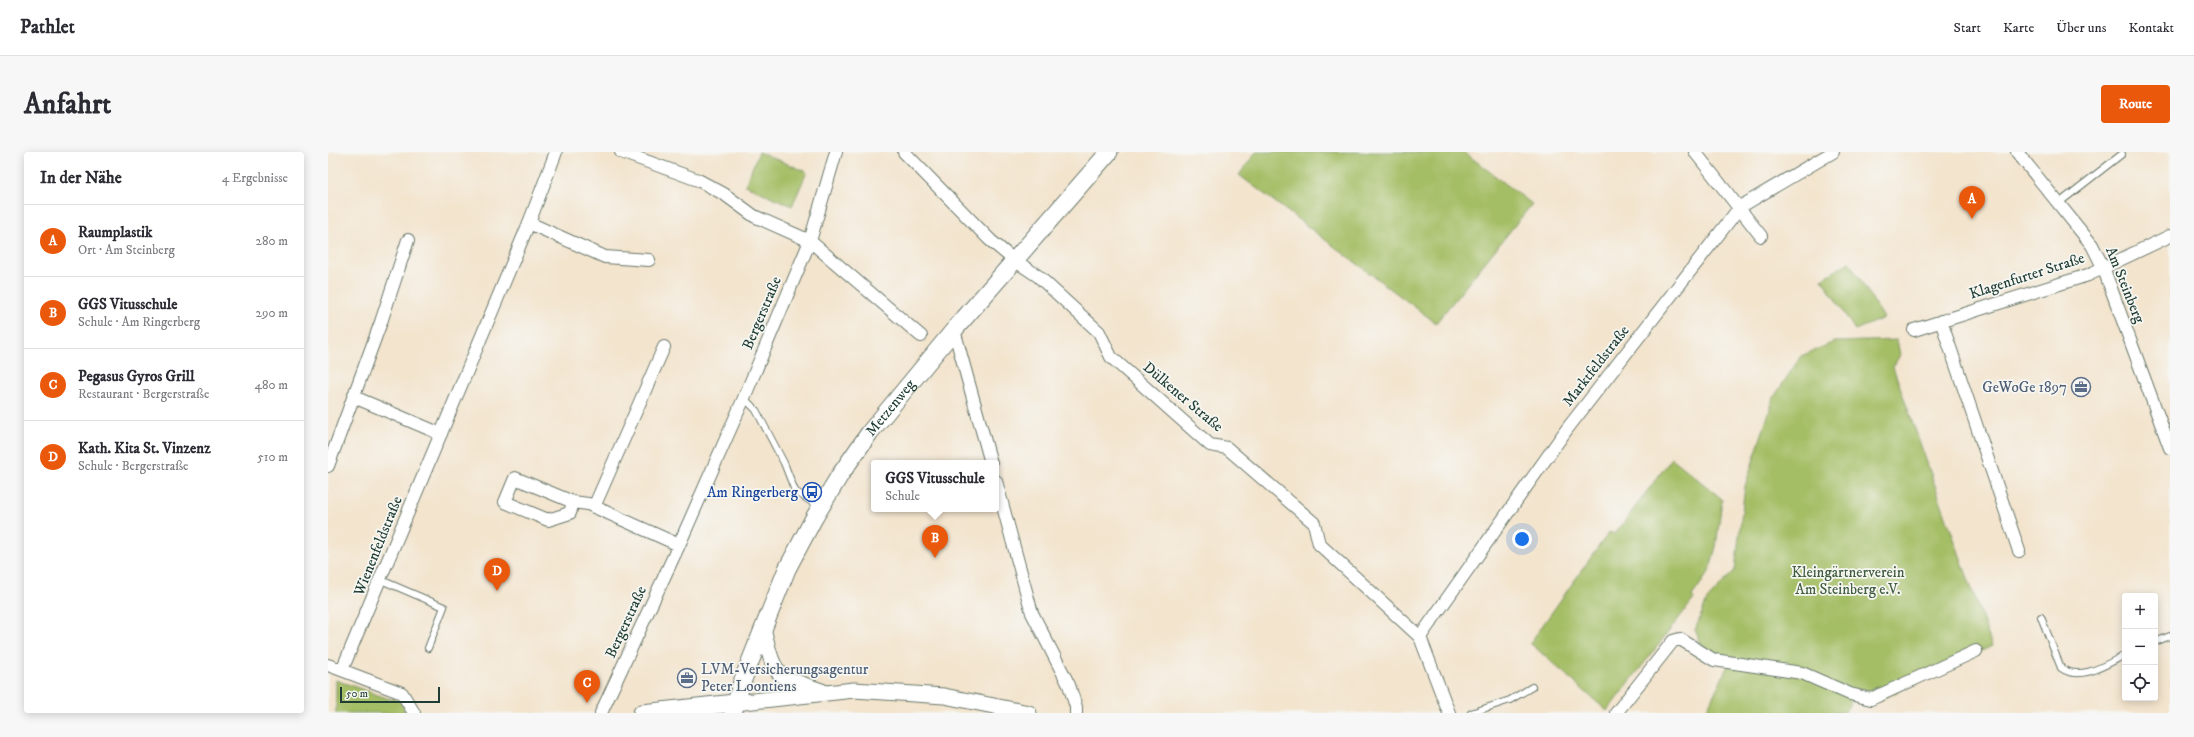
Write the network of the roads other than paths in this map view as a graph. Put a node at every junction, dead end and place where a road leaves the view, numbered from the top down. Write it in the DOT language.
graph roads {
  1 [pos="556,152"];
  2 [pos="621,152"];
  3 [pos="836,152"];
  4 [pos="904,152"];
  5 [pos="1109,152"];
  6 [pos="1695,152"];
  7 [pos="1833,152"];
  8 [pos="2018,152"];
  9 [pos="2122,154"];
  10 [pos="2059,203"];
  11 [pos="1740,207"];
  12 [pos="529,223"];
  13 [pos="1761,236"];
  14 [pos="2170,236"];
  15 [pos="408,240"];
  16 [pos="810,241"];
  17 [pos="649,260"];
  18 [pos="1014,260"];
  19 [pos="2103,267"];
  20 [pos="1941,321"];
  21 [pos="954,330"];
  22 [pos="1914,330"];
  23 [pos="921,336"];
  24 [pos="664,347"];
  25 [pos="354,397"];
  26 [pos="744,398"];
  27 [pos="441,434"];
  28 [pos="2170,448"];
  29 [pos="990,460"];
  30 [pos="328,466"];
  31 [pos="999,492"];
  32 [pos="573,502"];
  33 [pos="594,507"];
  34 [pos="820,508"];
  35 [pos="679,545"];
  36 [pos="2019,551"];
  37 [pos="381,580"];
  38 [pos="2041,617"];
  39 [pos="763,628"];
  40 [pos="2170,636"];
  41 [pos="1420,637"];
  42 [pos="2158,641"];
  43 [pos="428,648"];
  44 [pos="1976,651"];
  45 [pos="2122,656"];
  46 [pos="328,665"];
  47 [pos="342,670"];
  48 [pos="1532,687"];
  49 [pos="827,692"];
  50 [pos="734,708"];
  51 [pos="414,713"];
  52 [pos="601,713"];
  53 [pos="642,713"];
  54 [pos="1029,713"];
  55 [pos="1076,713"];
  56 [pos="1449,713"];
  57 [pos="1471,713"];
  58 [pos="1616,713"];
  1 -- 12 [label="street, Wienenfeldstraße"];
  2 -- 16 [label="street"];
  3 -- 16 [label="street, Bergerstraße"];
  4 -- 18 [label="street, Dülkener Straße"];
  5 -- 18 [label="main road, Metzenweg"];
  6 -- 11 [label="street"];
  7 -- 11 [label="street, Marktfeldstraße"];
  8 -- 10 [label="street, Am Steinberg"];
  9 -- 10 [label="lane"];
  10 -- 19 [label="street, Am Steinberg"];
  11 -- 13 [label="street"];
  11 -- 41 [label="street, Marktfeldstraße"];
  12 -- 17 [label="street"];
  12 -- 27 [label="street, Wienenfeldstraße"];
  14 -- 19 [label="street, Klagenfurter Straße"];
  15 -- 25 [label="street"];
  16 -- 23 [label="street"];
  16 -- 26 [label="street, Bergerstraße"];
  18 -- 21 [label="main road, Metzenweg"];
  18 -- 41 [label="street, Dülkener Straße"];
  19 -- 20 [label="street, Klagenfurter Straße"];
  19 -- 28 [label="street, Am Steinberg"];
  20 -- 22 [label="street, Klagenfurter Straße"];
  20 -- 36 [label="street"];
  21 -- 29 [label="street"];
  21 -- 34 [label="main road, Metzenweg"];
  24 -- 33 [label="street"];
  25 -- 27 [label="street"];
  25 -- 30 [label="street"];
  26 -- 34 [label="lane"];
  26 -- 35 [label="street, Bergerstraße"];
  27 -- 37 [label="street, Wienenfeldstraße"];
  31 -- 55 [label="street"];
  32 -- 32 [label="street"];
  32 -- 33 [label="street"];
  33 -- 35 [label="street"];
  34 -- 39 [label="main road, Metzenweg"];
  35 -- 52 [label="street, Bergerstraße"];
  37 -- 43 [label="lane"];
  37 -- 47 [label="street, Wienenfeldstraße"];
  38 -- 45 [label="lane"];
  39 -- 49 [label="street"];
  39 -- 50 [label="main road, Metzenweg"];
  40 -- 42 [label="lane"];
  41 -- 56 [label="street, Dülkener Straße"];
  44 -- 58 [label="street"];
  46 -- 47 [label="street"];
  47 -- 51 [label="street"];
  48 -- 57 [label="lane"];
  49 -- 50 [label="street"];
  49 -- 54 [label="street"];
  50 -- 53 [label="main road"];
}
